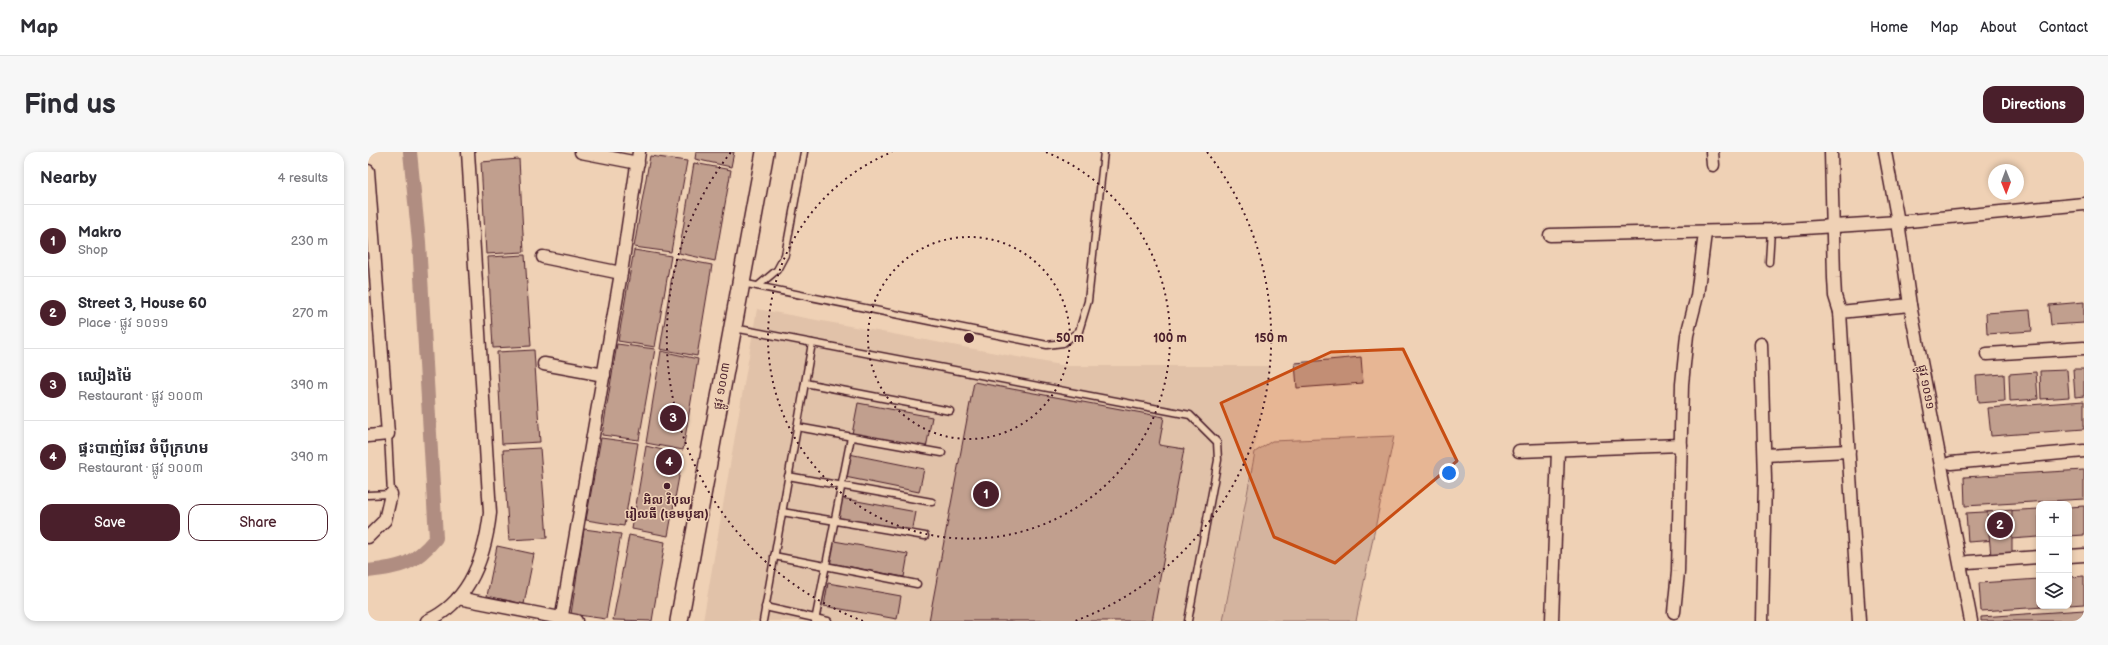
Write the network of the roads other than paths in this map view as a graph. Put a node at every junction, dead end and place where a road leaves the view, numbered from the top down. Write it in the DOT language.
graph roads {
  1 [pos="468,152"];
  2 [pos="581,152"];
  3 [pos="765,152"];
  4 [pos="804,152"];
  5 [pos="1104,152"];
  6 [pos="1712,152"];
  7 [pos="1831,152"];
  8 [pos="1885,152"];
  9 [pos="639,158"];
  10 [pos="1713,165"];
  11 [pos="368,171"];
  12 [pos="2084,204"];
  13 [pos="1898,222"];
  14 [pos="1834,226"];
  15 [pos="1771,230"];
  16 [pos="1705,233"];
  17 [pos="1550,235"];
  18 [pos="543,257"];
  19 [pos="1769,262"];
  20 [pos="621,273"];
  21 [pos="741,283"];
  22 [pos="758,286"];
  23 [pos="1910,305"];
  24 [pos="1840,312"];
  25 [pos="732,327"];
  26 [pos="812,343"];
  27 [pos="1761,344"];
  28 [pos="2084,348"];
  29 [pos="1987,354"];
  30 [pos="544,364"];
  31 [pos="604,375"];
  32 [pos="804,383"];
  33 [pos="950,411"];
  34 [pos="797,427"];
  35 [pos="388,434"];
  36 [pos="368,436"];
  37 [pos="851,437"];
  38 [pos="1681,445"];
  39 [pos="1558,450"];
  40 [pos="1519,451"];
  41 [pos="1849,451"];
  42 [pos="2084,451"];
  43 [pos="942,453"];
  44 [pos="1765,455"];
  45 [pos="1951,463"];
  46 [pos="788,476"];
  47 [pos="841,486"];
  48 [pos="391,494"];
  49 [pos="368,495"];
  50 [pos="932,502"];
  51 [pos="782,512"];
  52 [pos="834,521"];
  53 [pos="925,536"];
  54 [pos="368,537"];
  55 [pos="2084,555"];
  56 [pos="774,556"];
  57 [pos="2072,556"];
  58 [pos="2036,557"];
  59 [pos="1968,562"];
  60 [pos="826,566"];
  61 [pos="917,584"];
  62 [pos="458,598"];
  63 [pos="765,607"];
  64 [pos="1674,612"];
  65 [pos="816,619"];
  66 [pos="561,620"];
  67 [pos="426,621"];
  68 [pos="576,621"];
  69 [pos="679,621"];
  70 [pos="763,621"];
  71 [pos="828,621"];
  72 [pos="1188,621"];
  73 [pos="1552,621"];
  74 [pos="1762,621"];
  75 [pos="1859,621"];
  76 [pos="1971,621"];
  1 -- 62 [label="street"];
  2 -- 9 [label="street"];
  3 -- 21 [label="main road, ផ្លូវ ១០០៣"];
  4 -- 22 [label="lane"];
  5 -- 22 [label="lane"];
  6 -- 10 [label="street"];
  7 -- 14 [label="street"];
  8 -- 13 [label="street, ផ្លូវ ១០១១"];
  9 -- 20 [label="street"];
  11 -- 35 [label="street"];
  12 -- 13 [label="street"];
  13 -- 14 [label="street"];
  13 -- 23 [label="street, ផ្លូវ ១០១១"];
  14 -- 15 [label="street"];
  14 -- 24 [label="street"];
  15 -- 16 [label="street"];
  15 -- 19 [label="lane"];
  16 -- 17 [label="street"];
  16 -- 38 [label="street"];
  18 -- 20 [label="street"];
  20 -- 31 [label="street"];
  21 -- 22 [label="lane"];
  21 -- 25 [label="main road, ផ្លូវ ១០០៣"];
  23 -- 24 [label="street"];
  23 -- 76 [label="street, ផ្លូវ ១០១១"];
  24 -- 41 [label="street"];
  25 -- 26 [label="lane"];
  25 -- 69 [label="main road, ផ្លូវ ១០០៣"];
  26 -- 32 [label="lane"];
  26 -- 72 [label="lane"];
  27 -- 44 [label="street"];
  28 -- 29 [label="street"];
  30 -- 31 [label="street"];
  31 -- 66 [label="street"];
  32 -- 33 [label="lane"];
  32 -- 34 [label="lane"];
  34 -- 37 [label="lane"];
  34 -- 46 [label="lane"];
  35 -- 36 [label="street"];
  35 -- 48 [label="lane"];
  37 -- 43 [label="lane"];
  37 -- 47 [label="lane"];
  38 -- 39 [label="street"];
  38 -- 64 [label="street"];
  39 -- 40 [label="street"];
  39 -- 73 [label="street"];
  41 -- 44 [label="street"];
  41 -- 75 [label="street"];
  42 -- 45 [label="street"];
  44 -- 74 [label="street"];
  46 -- 47 [label="lane"];
  46 -- 51 [label="lane"];
  47 -- 50 [label="lane"];
  47 -- 52 [label="lane"];
  48 -- 49 [label="lane"];
  48 -- 54 [label="street"];
  51 -- 52 [label="lane"];
  51 -- 56 [label="lane"];
  52 -- 53 [label="lane"];
  52 -- 60 [label="lane"];
  55 -- 57 [label="street"];
  56 -- 60 [label="lane"];
  56 -- 63 [label="lane"];
  58 -- 59 [label="street"];
  60 -- 61 [label="lane"];
  60 -- 65 [label="lane"];
  62 -- 66 [label="street"];
  62 -- 67 [label="street"];
  63 -- 65 [label="lane"];
  63 -- 70 [label="lane"];
  65 -- 71 [label="lane"];
  66 -- 68 [label="street"];
}
